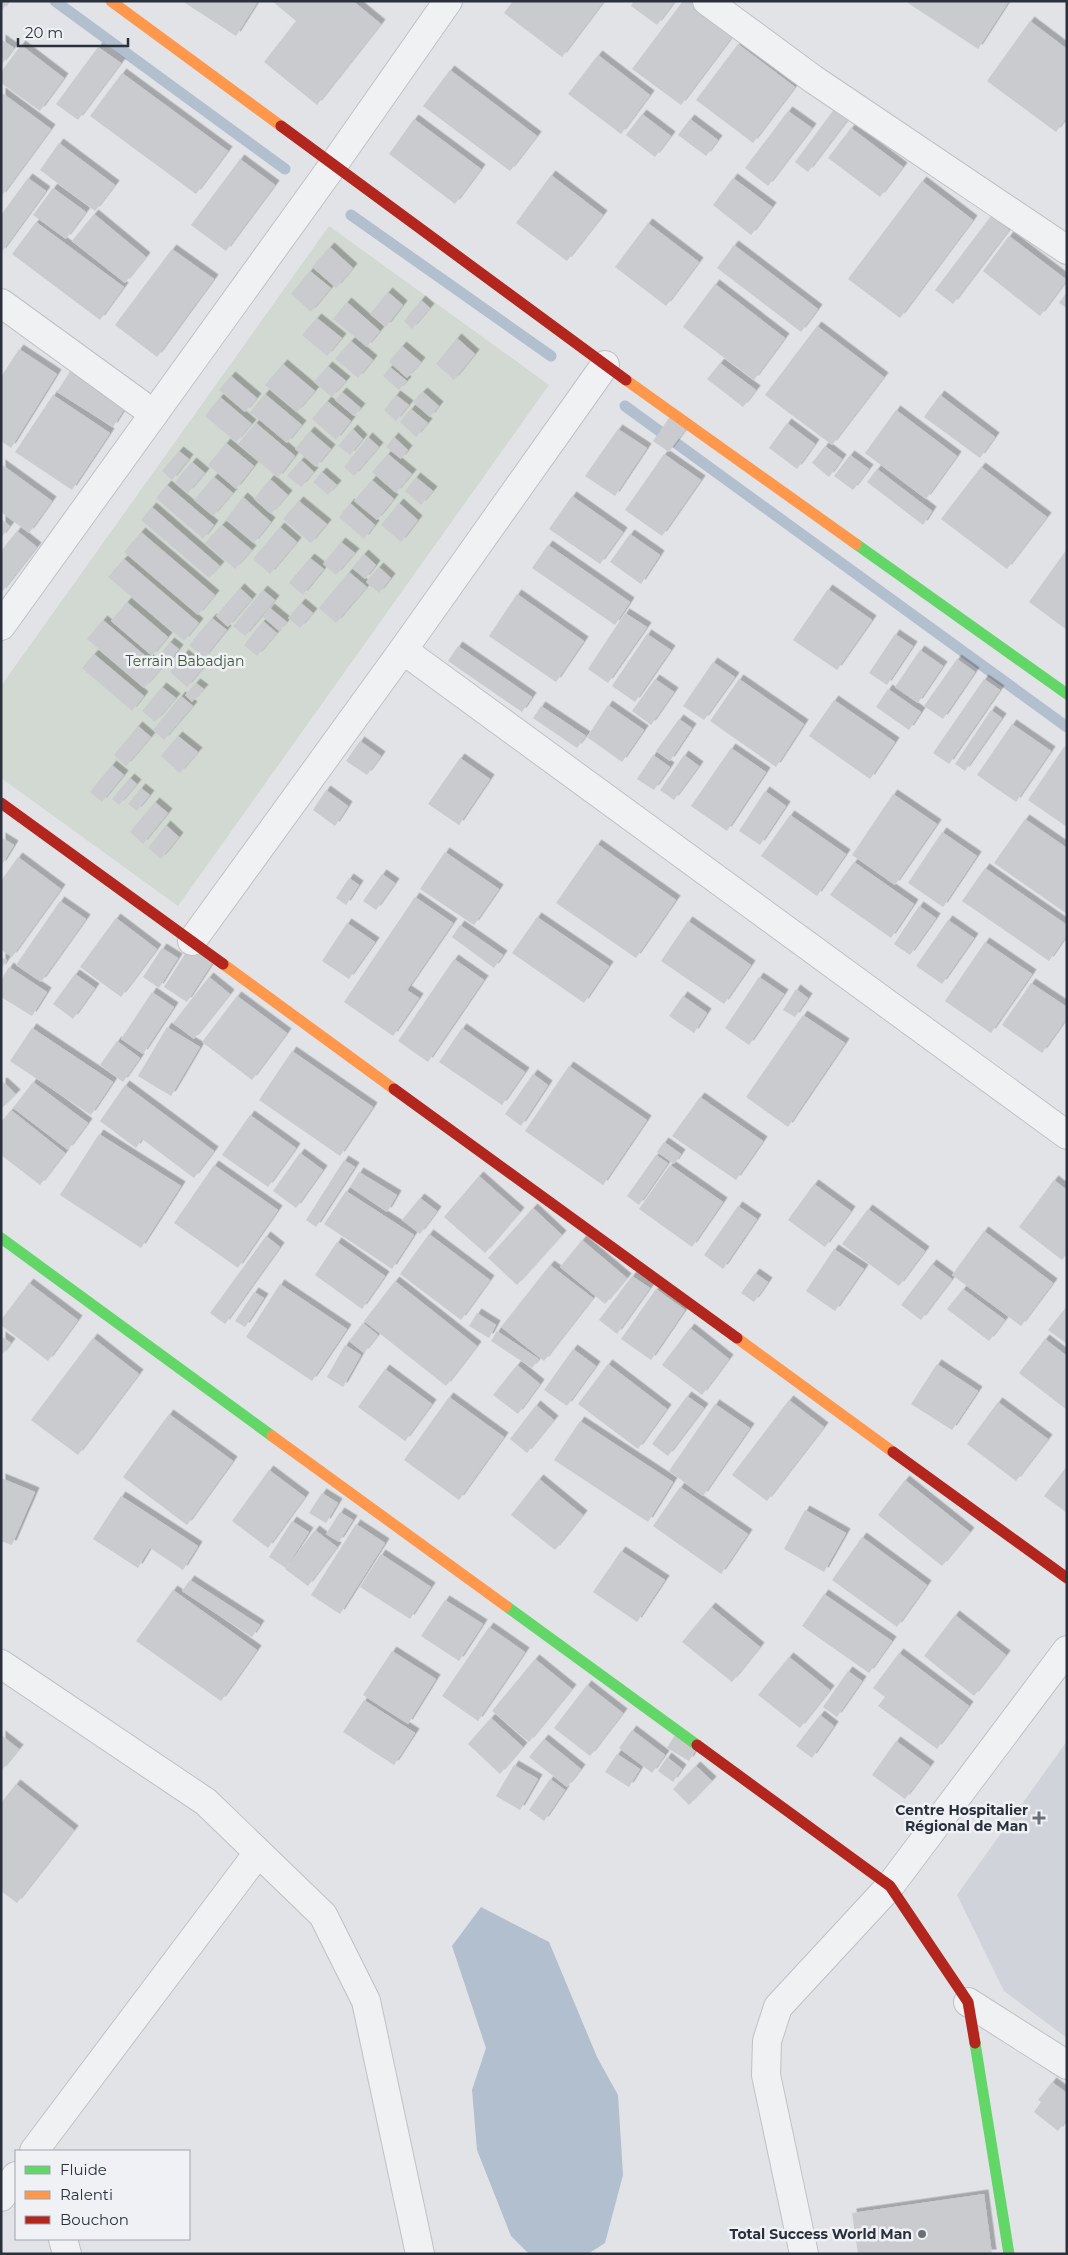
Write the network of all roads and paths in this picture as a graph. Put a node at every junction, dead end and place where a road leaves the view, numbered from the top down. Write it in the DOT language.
graph roads {
  1 [pos="111,1"];
  2 [pos="448,1"];
  3 [pos="707,1"];
  4 [pos="334,164"];
  5 [pos="1067,250"];
  6 [pos="1,303"];
  7 [pos="605,365"];
  8 [pos="154,414"];
  9 [pos="1,626"];
  10 [pos="402,650"];
  11 [pos="1067,694"];
  12 [pos="1,802"];
  13 [pos="192,941"];
  14 [pos="1067,1135"];
  15 [pos="1,1238"];
  16 [pos="1067,1578"];
  17 [pos="1067,1650"];
  18 [pos="1,1664"];
  19 [pos="258,1852"];
  20 [pos="890,1886"];
  21 [pos="968,2002"];
  22 [pos="1067,2065"];
  23 [pos="38,2149"];
  24 [pos="15,2177"];
  25 [pos="1,2197"];
  26 [pos="63,2240"];
  27 [pos="67,2254"];
  28 [pos="420,2254"];
  29 [pos="804,2254"];
  30 [pos="1009,2254"];
  1 -- 4 [label="street"];
  2 -- 4 [label="street"];
  3 -- 5 [label="street"];
  4 -- 7 [label="street"];
  4 -- 8 [label="street"];
  6 -- 8 [label="street"];
  7 -- 10 [label="street"];
  7 -- 11 [label="street"];
  8 -- 9 [label="street"];
  10 -- 13 [label="street"];
  10 -- 14 [label="street"];
  12 -- 13 [label="street"];
  13 -- 16 [label="street"];
  15 -- 20 [label="street"];
  17 -- 20 [label="street"];
  18 -- 19 [label="street"];
  19 -- 23 [label="street"];
  19 -- 28 [label="street"];
  20 -- 21 [label="street"];
  20 -- 29 [label="street"];
  21 -- 22 [label="street"];
  21 -- 30 [label="street"];
  24 -- 25 [label="street"];
  26 -- 27 [label="street"];
}
